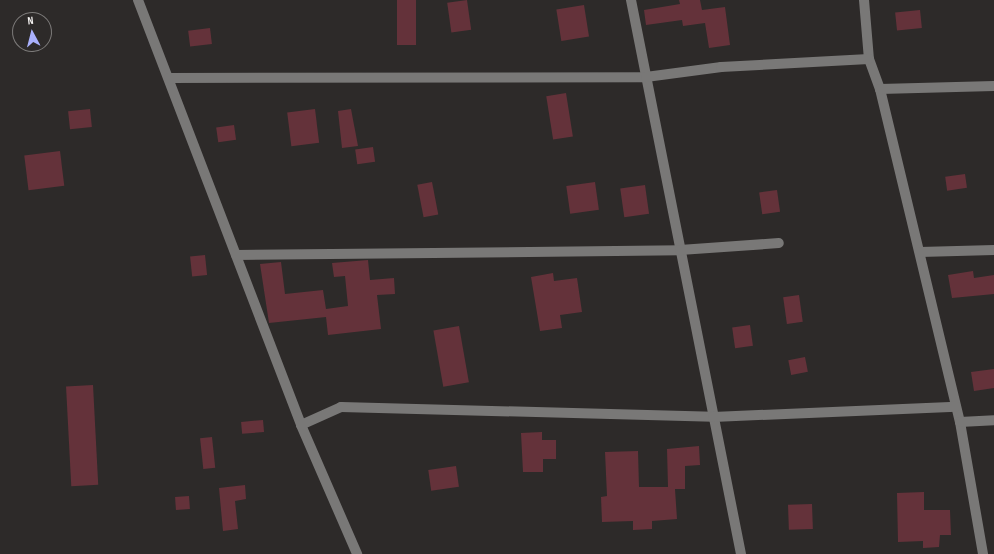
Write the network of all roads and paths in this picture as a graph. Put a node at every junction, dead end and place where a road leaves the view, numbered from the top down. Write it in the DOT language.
graph roads {
  1 [pos="138,0"];
  2 [pos="631,0"];
  3 [pos="864,0"];
  4 [pos="869,59"];
  5 [pos="646,77"];
  6 [pos="169,78"];
  7 [pos="994,86"];
  8 [pos="880,89"];
  9 [pos="779,243"];
  10 [pos="680,250"];
  11 [pos="994,250"];
  12 [pos="920,252"];
  13 [pos="236,255"];
  14 [pos="956,407"];
  15 [pos="713,417"];
  16 [pos="994,420"];
  17 [pos="960,422"];
  18 [pos="301,424"];
  19 [pos="357,554"];
  20 [pos="741,554"];
  21 [pos="983,554"];
  1 -- 6 [label="street"];
  2 -- 5 [label="street"];
  3 -- 4 [label="street"];
  4 -- 5 [label="street"];
  4 -- 8 [label="street"];
  5 -- 6 [label="street"];
  5 -- 10 [label="street"];
  6 -- 13 [label="street"];
  7 -- 8 [label="street"];
  8 -- 12 [label="street"];
  9 -- 10 [label="street"];
  10 -- 13 [label="street"];
  10 -- 15 [label="street"];
  11 -- 12 [label="street"];
  12 -- 14 [label="street"];
  13 -- 18 [label="street"];
  14 -- 15 [label="street"];
  14 -- 17 [label="street"];
  15 -- 18 [label="street"];
  15 -- 20 [label="street"];
  16 -- 17 [label="street"];
  17 -- 21 [label="street"];
  18 -- 19 [label="street"];
}
